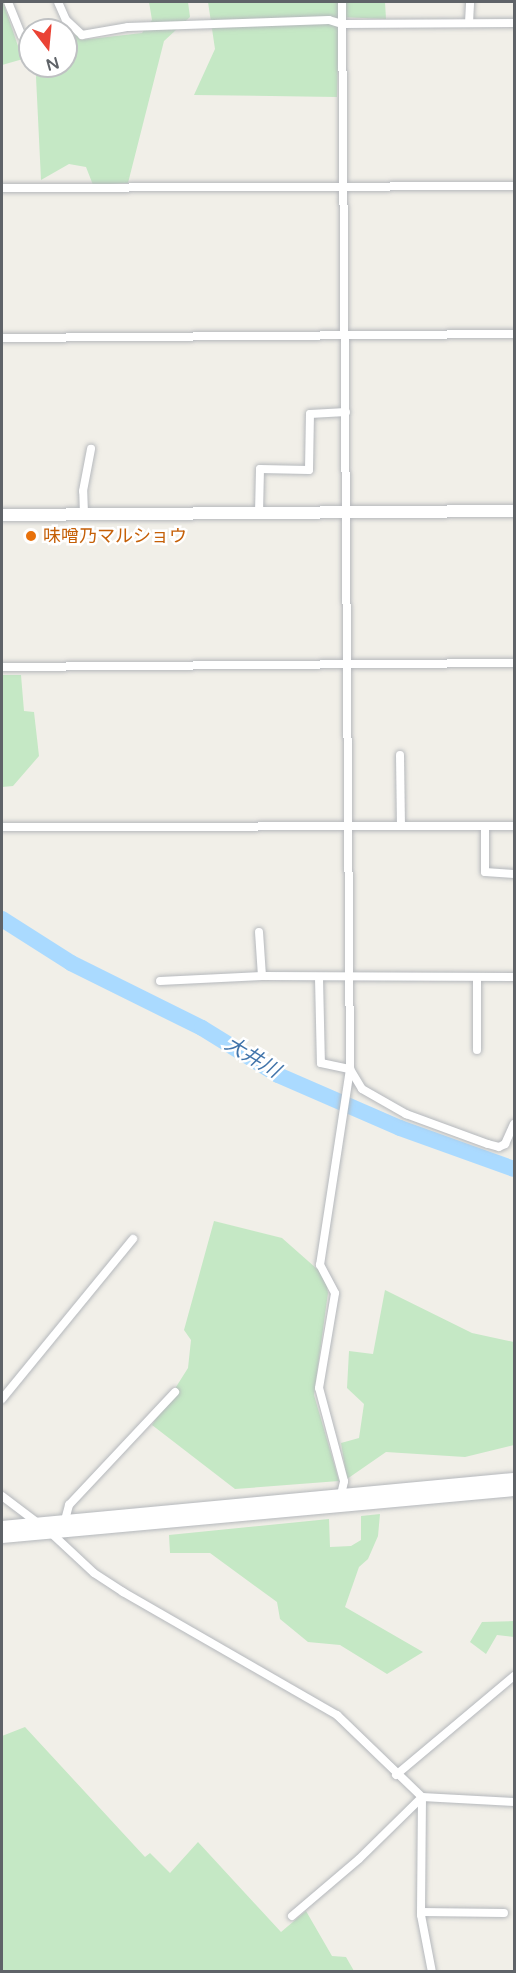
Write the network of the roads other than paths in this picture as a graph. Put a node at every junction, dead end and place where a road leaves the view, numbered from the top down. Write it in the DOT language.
graph roads {
  1 [pos="8,2"];
  2 [pos="58,2"];
  3 [pos="342,2"];
  4 [pos="470,2"];
  5 [pos="469,23"];
  6 [pos="514,23"];
  7 [pos="342,24"];
  8 [pos="18,26"];
  9 [pos="514,186"];
  10 [pos="344,187"];
  11 [pos="2,188"];
  12 [pos="514,334"];
  13 [pos="345,336"];
  14 [pos="2,338"];
  15 [pos="346,412"];
  16 [pos="91,449"];
  17 [pos="514,511"];
  18 [pos="347,512"];
  19 [pos="259,513"];
  20 [pos="84,514"];
  21 [pos="2,515"];
  22 [pos="349,663"];
  23 [pos="514,663"];
  24 [pos="2,667"];
  25 [pos="400,755"];
  26 [pos="350,826"];
  27 [pos="401,826"];
  28 [pos="485,826"];
  29 [pos="514,826"];
  30 [pos="2,827"];
  31 [pos="514,874"];
  32 [pos="260,932"];
  33 [pos="262,976"];
  34 [pos="350,977"];
  35 [pos="477,977"];
  36 [pos="514,977"];
  37 [pos="319,978"];
  38 [pos="160,981"];
  39 [pos="477,1050"];
  40 [pos="350,1069"];
  41 [pos="514,1124"];
  42 [pos="133,1239"];
  43 [pos="175,1392"];
  44 [pos="2,1399"];
  45 [pos="514,1479"];
  46 [pos="514,1490"];
  47 [pos="2,1496"];
  48 [pos="340,1500"];
  49 [pos="65,1521"];
  50 [pos="38,1523"];
  51 [pos="2,1527"];
  52 [pos="51,1533"];
  53 [pos="2,1538"];
  54 [pos="514,1676"];
  55 [pos="396,1775"];
  56 [pos="422,1797"];
  57 [pos="514,1802"];
  58 [pos="421,1912"];
  59 [pos="504,1913"];
  60 [pos="292,1916"];
  61 [pos="432,1971"];
  1 -- 8 [label="street"];
  2 -- 7 [label="street"];
  3 -- 7 [label="street"];
  4 -- 5 [label="street"];
  5 -- 6 [label="street"];
  5 -- 7 [label="street"];
  7 -- 10 [label="street"];
  9 -- 10 [label="street"];
  10 -- 11 [label="street"];
  10 -- 13 [label="street"];
  12 -- 13 [label="street"];
  13 -- 14 [label="street"];
  13 -- 15 [label="street"];
  15 -- 18 [label="street"];
  15 -- 19 [label="street"];
  16 -- 20 [label="street"];
  17 -- 18 [label="street"];
  18 -- 19 [label="street"];
  18 -- 22 [label="street"];
  19 -- 20 [label="street"];
  20 -- 21 [label="street"];
  22 -- 23 [label="street"];
  22 -- 24 [label="street"];
  22 -- 26 [label="street"];
  25 -- 27 [label="street"];
  26 -- 27 [label="street"];
  26 -- 30 [label="street"];
  26 -- 34 [label="street"];
  27 -- 28 [label="street"];
  28 -- 29 [label="street"];
  28 -- 31 [label="street"];
  32 -- 33 [label="street"];
  33 -- 37 [label="street"];
  33 -- 38 [label="street"];
  34 -- 35 [label="street"];
  34 -- 37 [label="street"];
  34 -- 40 [label="street"];
  35 -- 36 [label="street"];
  35 -- 39 [label="street"];
  37 -- 40 [label="street"];
  40 -- 41 [label="street"];
  40 -- 48 [label="street"];
  42 -- 44 [label="street"];
  43 -- 49 [label="street"];
  45 -- 48 [label="street"];
  46 -- 48 [label="street"];
  47 -- 50 [label="street"];
  48 -- 49 [label="street"];
  48 -- 52 [label="street"];
  49 -- 50 [label="street"];
  50 -- 51 [label="street"];
  50 -- 52 [label="street"];
  52 -- 53 [label="street"];
  52 -- 55 [label="street"];
  54 -- 55 [label="street"];
  55 -- 56 [label="street"];
  56 -- 57 [label="street"];
  56 -- 58 [label="street"];
  56 -- 60 [label="street"];
  58 -- 59 [label="street"];
  58 -- 61 [label="street"];
}
